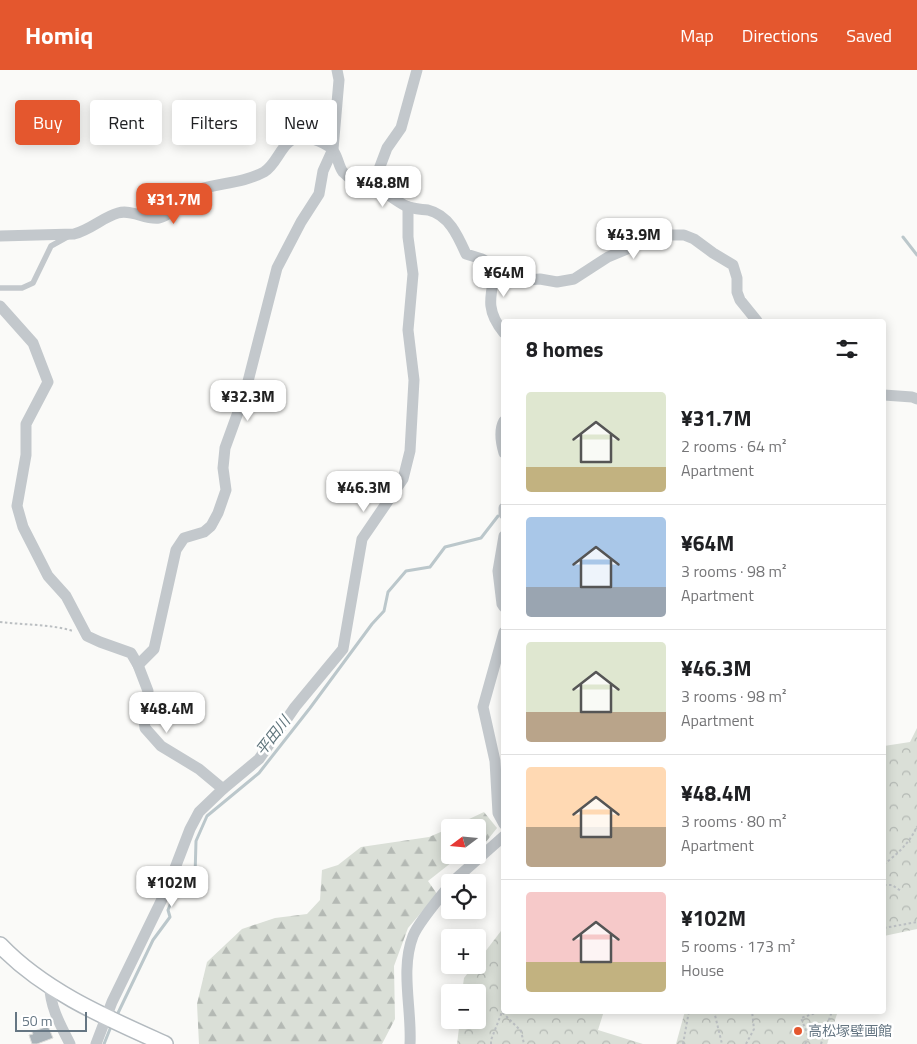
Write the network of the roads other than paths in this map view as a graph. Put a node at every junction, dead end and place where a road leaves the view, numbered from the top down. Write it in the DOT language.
graph roads {
  1 [pos="337,70"];
  2 [pos="417,70"];
  3 [pos="333,149"];
  4 [pos="373,185"];
  5 [pos="408,207"];
  6 [pos="74,234"];
  7 [pos="0,236"];
  8 [pos="496,267"];
  9 [pos="0,288"];
  10 [pos="0,306"];
  11 [pos="755,319"];
  12 [pos="501,329"];
  13 [pos="886,395"];
  14 [pos="917,399"];
  15 [pos="501,554"];
  16 [pos="501,596"];
  17 [pos="501,643"];
  18 [pos="138,665"];
  19 [pos="223,789"];
  20 [pos="501,818"];
  21 [pos="501,839"];
  22 [pos="461,874"];
  23 [pos="441,897"];
  24 [pos="0,945"];
  25 [pos="50,987"];
  26 [pos="106,1017"];
  27 [pos="70,1044"];
  28 [pos="96,1044"];
  29 [pos="165,1044"];
  30 [pos="410,1044"];
  1 -- 3 [label="street"];
  2 -- 4 [label="street"];
  3 -- 4 [label="street"];
  3 -- 6 [label="street"];
  3 -- 18 [label="street"];
  4 -- 5 [label="street"];
  5 -- 8 [label="street"];
  5 -- 19 [label="street"];
  6 -- 7 [label="street"];
  6 -- 9 [label="lane"];
  8 -- 11 [label="street"];
  8 -- 12 [label="street"];
  10 -- 18 [label="street"];
  13 -- 14 [label="street"];
  15 -- 16 [label="street"];
  17 -- 20 [label="street"];
  18 -- 19 [label="street"];
  19 -- 26 [label="street"];
  21 -- 22 [label="street"];
  23 -- 30 [label="street"];
  24 -- 25 [label="main road"];
  25 -- 26 [label="main road"];
  25 -- 27 [label="street"];
  26 -- 28 [label="street"];
  26 -- 29 [label="main road"];
}
